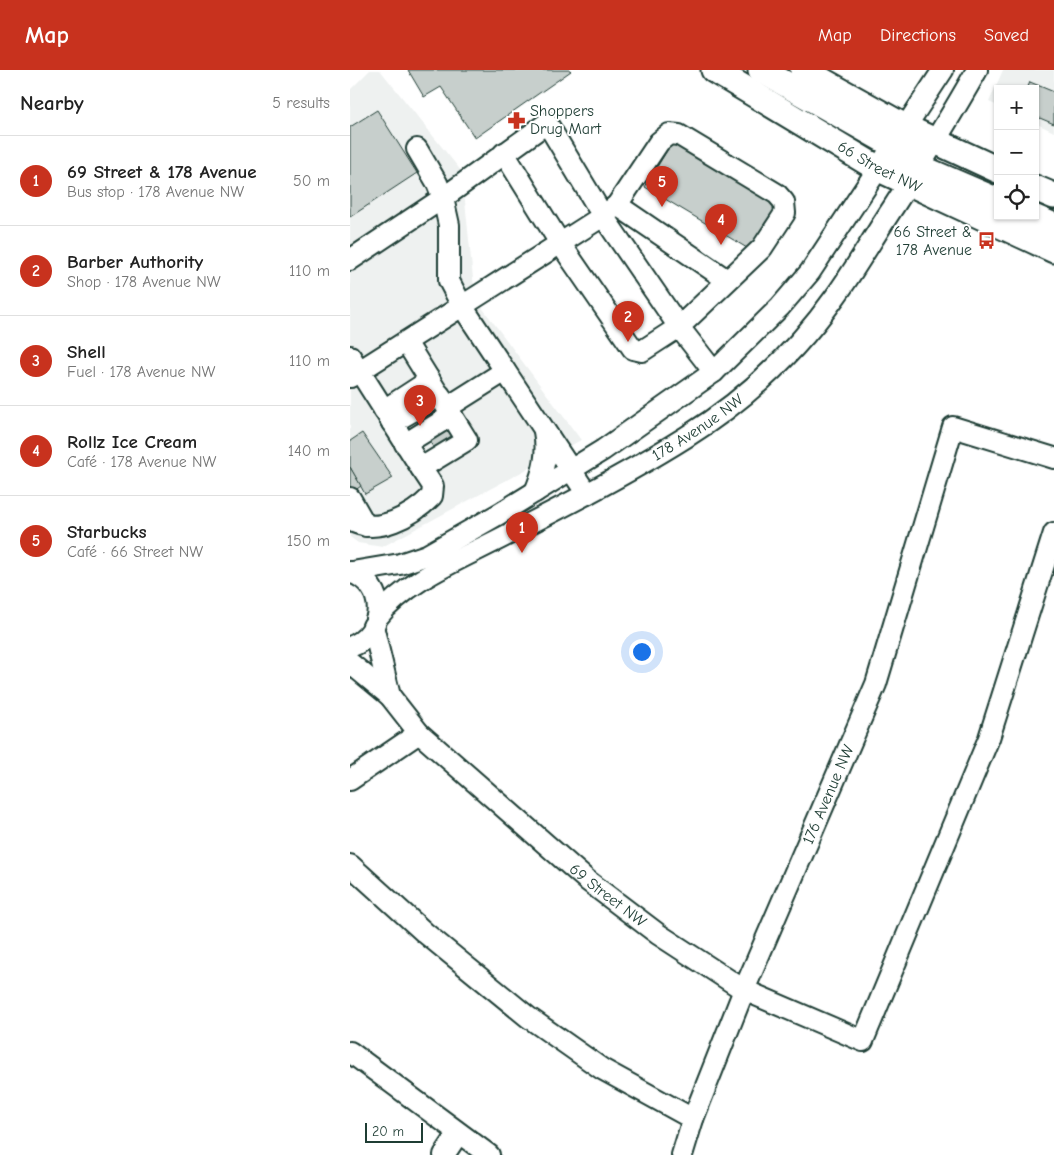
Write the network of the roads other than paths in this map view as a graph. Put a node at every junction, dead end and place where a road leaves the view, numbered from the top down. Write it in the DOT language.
graph roads {
  1 [pos="714,70"];
  2 [pos="761,70"];
  3 [pos="803,70"];
  4 [pos="943,70"];
  5 [pos="977,70"];
  6 [pos="899,136"];
  7 [pos="935,140"];
  8 [pos="417,149"];
  9 [pos="504,153"];
  10 [pos="877,168"];
  11 [pos="994,168"];
  12 [pos="914,175"];
  13 [pos="1039,190"];
  14 [pos="1054,196"];
  15 [pos="442,198"];
  16 [pos="994,200"];
  17 [pos="610,211"];
  18 [pos="1039,219"];
  19 [pos="1054,226"];
  20 [pos="560,243"];
  21 [pos="1054,250"];
  22 [pos="350,260"];
  23 [pos="728,280"];
  24 [pos="462,306"];
  25 [pos="679,327"];
  26 [pos="406,342"];
  27 [pos="353,368"];
  28 [pos="505,371"];
  29 [pos="714,372"];
  30 [pos="442,399"];
  31 [pos="388,417"];
  32 [pos="543,429"];
  33 [pos="405,444"];
  34 [pos="1054,458"];
  35 [pos="421,468"];
  36 [pos="570,470"];
  37 [pos="535,492"];
  38 [pos="587,494"];
  39 [pos="350,498"];
  40 [pos="358,523"];
  41 [pos="1054,533"];
  42 [pos="351,572"];
  43 [pos="375,623"];
  44 [pos="350,648"];
  45 [pos="350,663"];
  46 [pos="390,696"];
  47 [pos="419,733"];
  48 [pos="350,780"];
  49 [pos="350,865"];
  50 [pos="744,990"];
  51 [pos="350,1052"];
  52 [pos="693,1119"];
  53 [pos="458,1134"];
  54 [pos="444,1155"];
  55 [pos="489,1155"];
  56 [pos="682,1155"];
  1 -- 10 [label="main road, 66 Street NW"];
  2 -- 6 [label="main road"];
  3 -- 6 [label="main road"];
  4 -- 6 [label="street, 178 Avenue NW"];
  5 -- 7 [label="street, 178 Avenue NW"];
  6 -- 7 [label="main road"];
  6 -- 10 [label="street, 178 Avenue NW"];
  7 -- 11 [label="main road"];
  7 -- 12 [label="street, 178 Avenue NW"];
  8 -- 15 [label="street"];
  9 -- 15 [label="street"];
  9 -- 17 [label="street"];
  9 -- 20 [label="street"];
  10 -- 12 [label="main road, 66 Street NW"];
  10 -- 29 [label="street, 178 Avenue NW"];
  12 -- 16 [label="main road"];
  12 -- 21 [label="main road, 66 Street NW"];
  12 -- 38 [label="street, 178 Avenue NW"];
  13 -- 14 [label="main road"];
  15 -- 22 [label="street"];
  15 -- 24 [label="street"];
  17 -- 20 [label="street"];
  17 -- 23 [label="street"];
  17 -- 23 [label="street"];
  17 -- 25 [label="street"];
  18 -- 19 [label="main road"];
  20 -- 24 [label="street"];
  20 -- 25 [label="street"];
  23 -- 25 [label="street"];
  24 -- 26 [label="street"];
  24 -- 28 [label="street"];
  25 -- 29 [label="street"];
  26 -- 27 [label="street"];
  26 -- 30 [label="street"];
  27 -- 31 [label="street"];
  28 -- 30 [label="street"];
  28 -- 32 [label="street"];
  29 -- 36 [label="street, 178 Avenue NW"];
  30 -- 31 [label="street"];
  30 -- 33 [label="street"];
  30 -- 35 [label="street"];
  31 -- 33 [label="street"];
  32 -- 36 [label="street"];
  32 -- 37 [label="street"];
  33 -- 35 [label="street"];
  34 -- 50 [label="street, 176 Avenue NW"];
  35 -- 40 [label="street"];
  36 -- 37 [label="street, 178 Avenue NW"];
  36 -- 38 [label="street"];
  37 -- 42 [label="street, 178 Avenue NW"];
  38 -- 43 [label="street, 178 Avenue NW"];
  39 -- 40 [label="street"];
  41 -- 50 [label="street, 69 Street NW"];
  42 -- 43 [label="street, 69 Street NW"];
  43 -- 44 [label="street, 178 Avenue NW"];
  43 -- 46 [label="street, 69 Street NW"];
  45 -- 46 [label="street, 69 Street NW"];
  46 -- 47 [label="street, 69 Street NW"];
  47 -- 48 [label="street"];
  47 -- 50 [label="street, 69 Street NW"];
  49 -- 52 [label="street"];
  50 -- 52 [label="street, 176 Avenue NW"];
  51 -- 53 [label="street"];
  52 -- 56 [label="street, 176 Avenue NW"];
  53 -- 54 [label="street"];
  53 -- 55 [label="street"];
}
